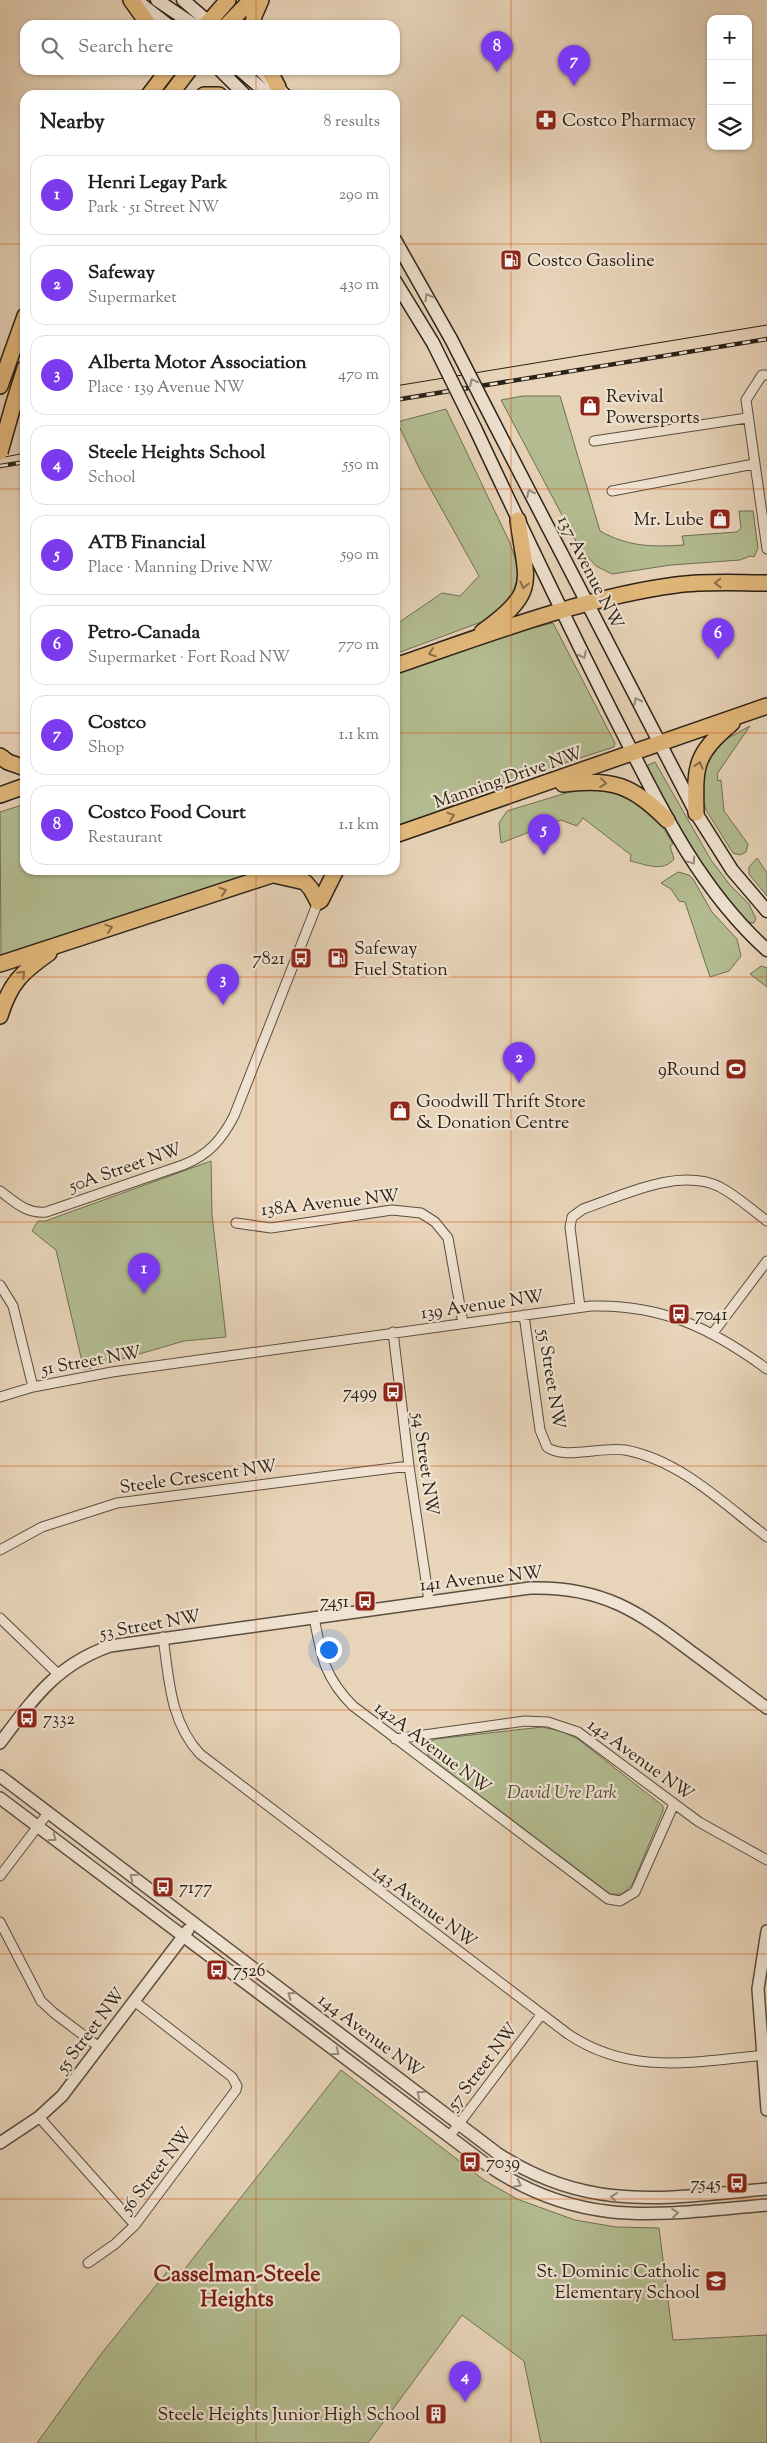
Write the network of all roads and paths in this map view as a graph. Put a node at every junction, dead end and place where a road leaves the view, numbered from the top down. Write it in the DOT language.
graph roads {
  1 [pos="131,0"];
  2 [pos="136,0"];
  3 [pos="157,0"];
  4 [pos="183,0"];
  5 [pos="228,0"];
  6 [pos="251,0"];
  7 [pos="261,0"];
  8 [pos="146,20"];
  9 [pos="162,20"];
  10 [pos="197,20"];
  11 [pos="201,20"];
  12 [pos="209,20"];
  13 [pos="232,20"];
  14 [pos="254,20"];
  15 [pos="154,75"];
  16 [pos="164,75"];
  17 [pos="186,75"];
  18 [pos="225,75"];
  19 [pos="249,75"];
  20 [pos="264,75"];
  21 [pos="271,75"];
  22 [pos="149,90"];
  23 [pos="152,90"];
  24 [pos="174,90"];
  25 [pos="240,90"];
  26 [pos="275,90"];
  27 [pos="276,90"];
  28 [pos="277,90"];
  29 [pos="400,249"];
  30 [pos="400,289"];
  31 [pos="20,330"];
  32 [pos="764,375"];
  33 [pos="20,384"];
  34 [pos="0,386"];
  35 [pos="747,418"];
  36 [pos="594,441"];
  37 [pos="0,452"];
  38 [pos="754,464"];
  39 [pos="612,491"];
  40 [pos="518,520"];
  41 [pos="767,549"];
  42 [pos="767,583"];
  43 [pos="588,604"];
  44 [pos="561,612"];
  45 [pos="470,640"];
  46 [pos="400,664"];
  47 [pos="767,706"];
  48 [pos="742,716"];
  49 [pos="659,745"];
  50 [pos="633,753"];
  51 [pos="0,756"];
  52 [pos="20,766"];
  53 [pos="537,786"];
  54 [pos="20,788"];
  55 [pos="0,795"];
  56 [pos="696,813"];
  57 [pos="667,820"];
  58 [pos="400,833"];
  59 [pos="271,875"];
  60 [pos="287,875"];
  61 [pos="334,875"];
  62 [pos="318,902"];
  63 [pos="767,911"];
  64 [pos="62,944"];
  65 [pos="766,944"];
  66 [pos="0,964"];
  67 [pos="0,1016"];
  68 [pos="0,1191"];
  69 [pos="767,1221"];
  70 [pos="236,1223"];
  71 [pos="767,1261"];
  72 [pos="0,1286"];
  73 [pos="580,1307"];
  74 [pos="524,1315"];
  75 [pos="463,1323"];
  76 [pos="393,1332"];
  77 [pos="713,1333"];
  78 [pos="188,1360"];
  79 [pos="767,1369"];
  80 [pos="33,1387"];
  81 [pos="0,1397"];
  82 [pos="408,1466"];
  83 [pos="767,1537"];
  84 [pos="0,1550"];
  85 [pos="428,1601"];
  86 [pos="314,1616"];
  87 [pos="0,1618"];
  88 [pos="163,1637"];
  89 [pos="58,1674"];
  90 [pos="767,1708"];
  91 [pos="395,1738"];
  92 [pos="0,1743"];
  93 [pos="0,1776"];
  94 [pos="0,1798"];
  95 [pos="674,1804"];
  96 [pos="48,1813"];
  97 [pos="37,1827"];
  98 [pos="767,1860"];
  99 [pos="0,1876"];
  100 [pos="0,1922"];
  101 [pos="193,1923"];
  102 [pos="767,1931"];
  103 [pos="183,1936"];
  104 [pos="134,2001"];
  105 [pos="542,2015"];
  106 [pos="99,2047"];
  107 [pos="765,2055"];
  108 [pos="767,2110"];
  109 [pos="39,2117"];
  110 [pos="459,2124"];
  111 [pos="449,2137"];
  112 [pos="0,2143"];
  113 [pos="767,2189"];
  114 [pos="767,2205"];
  115 [pos="135,2225"];
  116 [pos="88,2262"];
  1 -- 8 [label="main road"];
  2 -- 9 [label="main road"];
  3 -- 10 [label="main road"];
  4 -- 11 [label="main road"];
  5 -- 12 [label="main road"];
  6 -- 13 [label="main road"];
  7 -- 14 [label="main road"];
  15 -- 22 [label="main road"];
  16 -- 23 [label="main road"];
  17 -- 24 [label="main road"];
  18 -- 25 [label="main road"];
  19 -- 26 [label="main road"];
  20 -- 27 [label="main road"];
  21 -- 28 [label="main road"];
  43 -- 29 [label="main road, 137 Avenue NW, one-way, bridge"];
  30 -- 40 [label="main road, bridge"];
  31 -- 34 [label="main road"];
  32 -- 35 [label="street"];
  33 -- 37 [label="main road, bridge"];
  35 -- 36 [label="street"];
  35 -- 38 [label="street"];
  38 -- 39 [label="street"];
  38 -- 41 [label="street"];
  40 -- 44 [label="main road"];
  40 -- 45 [label="main road, one-way"];
  42 -- 43 [label="main road, one-way"];
  43 -- 44 [label="main road"];
  49 -- 43 [label="main road, 137 Avenue NW, one-way"];
  44 -- 45 [label="main road"];
  44 -- 50 [label="main road, one-way"];
  45 -- 46 [label="main road, one-way"];
  47 -- 48 [label="main road"];
  48 -- 49 [label="main road, Manning Drive NW"];
  56 -- 48 [label="main road, one-way"];
  49 -- 50 [label="main road, Manning Drive NW"];
  49 -- 56 [label="main road, 137 Avenue NW"];
  50 -- 53 [label="main road, Manning Drive NW"];
  50 -- 57 [label="main road"];
  51 -- 52 [label="main road"];
  53 -- 57 [label="main road, one-way"];
  58 -- 53 [label="main road, Manning Drive NW, one-way"];
  54 -- 55 [label="main road"];
  56 -- 63 [label="main road, 137 Avenue NW"];
  57 -- 65 [label="main road, one-way"];
  64 -- 59 [label="main road, one-way"];
  60 -- 62 [label="main road"];
  61 -- 62 [label="main road"];
  62 -- 68 [label="street, 50A Street NW"];
  64 -- 66 [label="main road"];
  67 -- 64 [label="main road, one-way"];
  69 -- 73 [label="street"];
  70 -- 75 [label="street, 138A Avenue NW"];
  71 -- 77 [label="street"];
  72 -- 80 [label="street"];
  73 -- 74 [label="street, 139 Avenue NW"];
  73 -- 77 [label="street, 139 Avenue NW"];
  74 -- 75 [label="street, 139 Avenue NW"];
  74 -- 83 [label="street, 55 Street NW"];
  75 -- 76 [label="street, 139 Avenue NW"];
  76 -- 78 [label="street, 139 Avenue NW"];
  76 -- 82 [label="street, 54 Street NW"];
  77 -- 79 [label="street, 139 Avenue NW"];
  78 -- 80 [label="street, 51 Street NW"];
  80 -- 81 [label="street, 51 Street NW"];
  82 -- 84 [label="street, Steele Crescent NW"];
  82 -- 85 [label="street, 54 Street NW"];
  85 -- 86 [label="street, 141 Avenue NW"];
  85 -- 90 [label="street, 141 Avenue NW"];
  86 -- 88 [label="street, 53 Street NW"];
  86 -- 91 [label="street, 142A Avenue NW"];
  87 -- 89 [label="street"];
  88 -- 89 [label="street, 53 Street NW"];
  88 -- 105 [label="street, 143 Avenue NW"];
  89 -- 92 [label="street, 53 Street NW"];
  91 -- 95 [label="street, 142 Avenue NW"];
  91 -- 95 [label="street, 142A Avenue NW"];
  93 -- 96 [label="street, 144 Avenue NW"];
  94 -- 97 [label="street, 144 Avenue NW"];
  95 -- 98 [label="street, 142 Avenue NW"];
  96 -- 97 [label="street"];
  101 -- 96 [label="street, 144 Avenue NW, one-way"];
  97 -- 99 [label="street"];
  97 -- 103 [label="street, 144 Avenue NW, one-way"];
  100 -- 106 [label="street"];
  101 -- 103 [label="street, 55 Street NW"];
  110 -- 101 [label="street, 144 Avenue NW, one-way"];
  102 -- 107 [label="street"];
  103 -- 104 [label="street, 55 Street NW"];
  103 -- 111 [label="street, 144 Avenue NW, one-way"];
  104 -- 106 [label="street, 55 Street NW"];
  104 -- 115 [label="street, 56 Street NW"];
  105 -- 107 [label="street, 143 Avenue NW"];
  105 -- 110 [label="street, 57 Street NW"];
  106 -- 109 [label="street, 55 Street NW"];
  107 -- 108 [label="street"];
  109 -- 112 [label="street, 55 Street NW"];
  109 -- 115 [label="street"];
  110 -- 111 [label="street, 57 Street NW"];
  113 -- 110 [label="street, 144 Avenue NW, one-way"];
  111 -- 114 [label="street, 144 Avenue NW, one-way"];
  115 -- 116 [label="street, 56 Street NW"];
}
